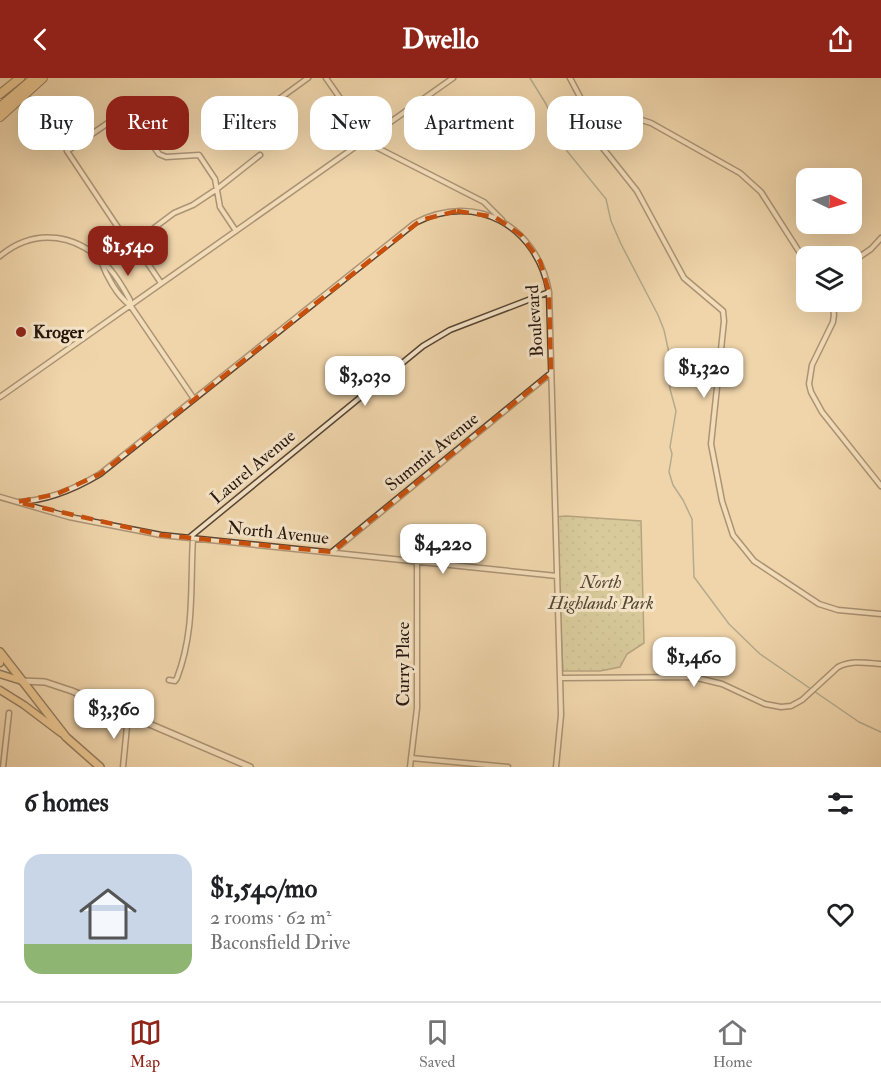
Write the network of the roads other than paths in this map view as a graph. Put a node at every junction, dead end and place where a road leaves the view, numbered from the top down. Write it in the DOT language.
graph roads {
  1 [pos="20,78"];
  2 [pos="34,78"];
  3 [pos="43,78"];
  4 [pos="308,78"];
  5 [pos="326,78"];
  6 [pos="453,78"];
  7 [pos="570,78"];
  8 [pos="0,94"];
  9 [pos="283,96"];
  10 [pos="339,96"];
  11 [pos="580,96"];
  12 [pos="0,107"];
  13 [pos="0,117"];
  14 [pos="643,120"];
  15 [pos="392,121"];
  16 [pos="351,150"];
  17 [pos="382,150"];
  18 [pos="604,150"];
  19 [pos="260,155"];
  20 [pos="217,189"];
  21 [pos="503,220"];
  22 [pos="236,231"];
  23 [pos="881,238"];
  24 [pos="134,243"];
  25 [pos="796,247"];
  26 [pos="862,255"];
  27 [pos="0,256"];
  28 [pos="161,283"];
  29 [pos="549,292"];
  30 [pos="130,305"];
  31 [pos="834,312"];
  32 [pos="551,373"];
  33 [pos="0,397"];
  34 [pos="194,399"];
  35 [pos="881,486"];
  36 [pos="0,497"];
  37 [pos="17,502"];
  38 [pos="191,538"];
  39 [pos="332,552"];
  40 [pos="417,561"];
  41 [pos="557,576"];
  42 [pos="881,614"];
  43 [pos="1,653"];
  44 [pos="0,663"];
  45 [pos="881,664"];
  46 [pos="0,674"];
  47 [pos="560,678"];
  48 [pos="169,680"];
  49 [pos="22,681"];
  50 [pos="0,690"];
  51 [pos="9,713"];
  52 [pos="128,716"];
  53 [pos="66,737"];
  54 [pos="411,758"];
  55 [pos="457,765"];
  56 [pos="3,767"];
  57 [pos="100,767"];
  58 [pos="123,767"];
  59 [pos="250,767"];
  60 [pos="410,767"];
  61 [pos="508,767"];
  62 [pos="556,767"];
  1 -- 8 [label="highway"];
  2 -- 12 [label="highway"];
  3 -- 13 [label="highway"];
  4 -- 9 [label="street"];
  5 -- 10 [label="street"];
  6 -- 15 [label="street"];
  7 -- 11 [label="street"];
  14 -- 25 [label="street"];
  16 -- 22 [label="street"];
  17 -- 21 [label="street"];
  18 -- 42 [label="street"];
  19 -- 20 [label="street"];
  20 -- 22 [label="street"];
  20 -- 24 [label="street"];
  20 -- 24 [label="street"];
  21 -- 29 [label="street, Boulevard"];
  21 -- 34 [label="street, Boulevard"];
  22 -- 28 [label="street"];
  23 -- 26 [label="street"];
  24 -- 28 [label="street"];
  27 -- 30 [label="street"];
  28 -- 30 [label="street"];
  29 -- 32 [label="street, Boulevard"];
  29 -- 38 [label="street, Laurel Avenue"];
  30 -- 33 [label="street"];
  30 -- 34 [label="street"];
  31 -- 35 [label="street"];
  32 -- 39 [label="street, Summit Avenue"];
  32 -- 41 [label="street, Boulevard"];
  34 -- 37 [label="street, Boulevard"];
  36 -- 37 [label="street, North Avenue"];
  37 -- 38 [label="street, North Avenue"];
  38 -- 39 [label="street, North Avenue"];
  38 -- 48 [label="street"];
  39 -- 40 [label="street, North Avenue"];
  40 -- 41 [label="street, North Avenue"];
  40 -- 54 [label="street, Curry Place"];
  41 -- 47 [label="street, Boulevard"];
  43 -- 44 [label="main road"];
  43 -- 49 [label="highway"];
  45 -- 47 [label="street"];
  46 -- 49 [label="main road"];
  47 -- 62 [label="street, Boulevard"];
  49 -- 52 [label="street"];
  49 -- 53 [label="highway"];
  50 -- 53 [label="main road"];
  51 -- 56 [label="street"];
  52 -- 58 [label="street"];
  52 -- 59 [label="street"];
  53 -- 57 [label="highway"];
  54 -- 55 [label="street"];
  54 -- 60 [label="street, Curry Place"];
  55 -- 61 [label="street"];
}
